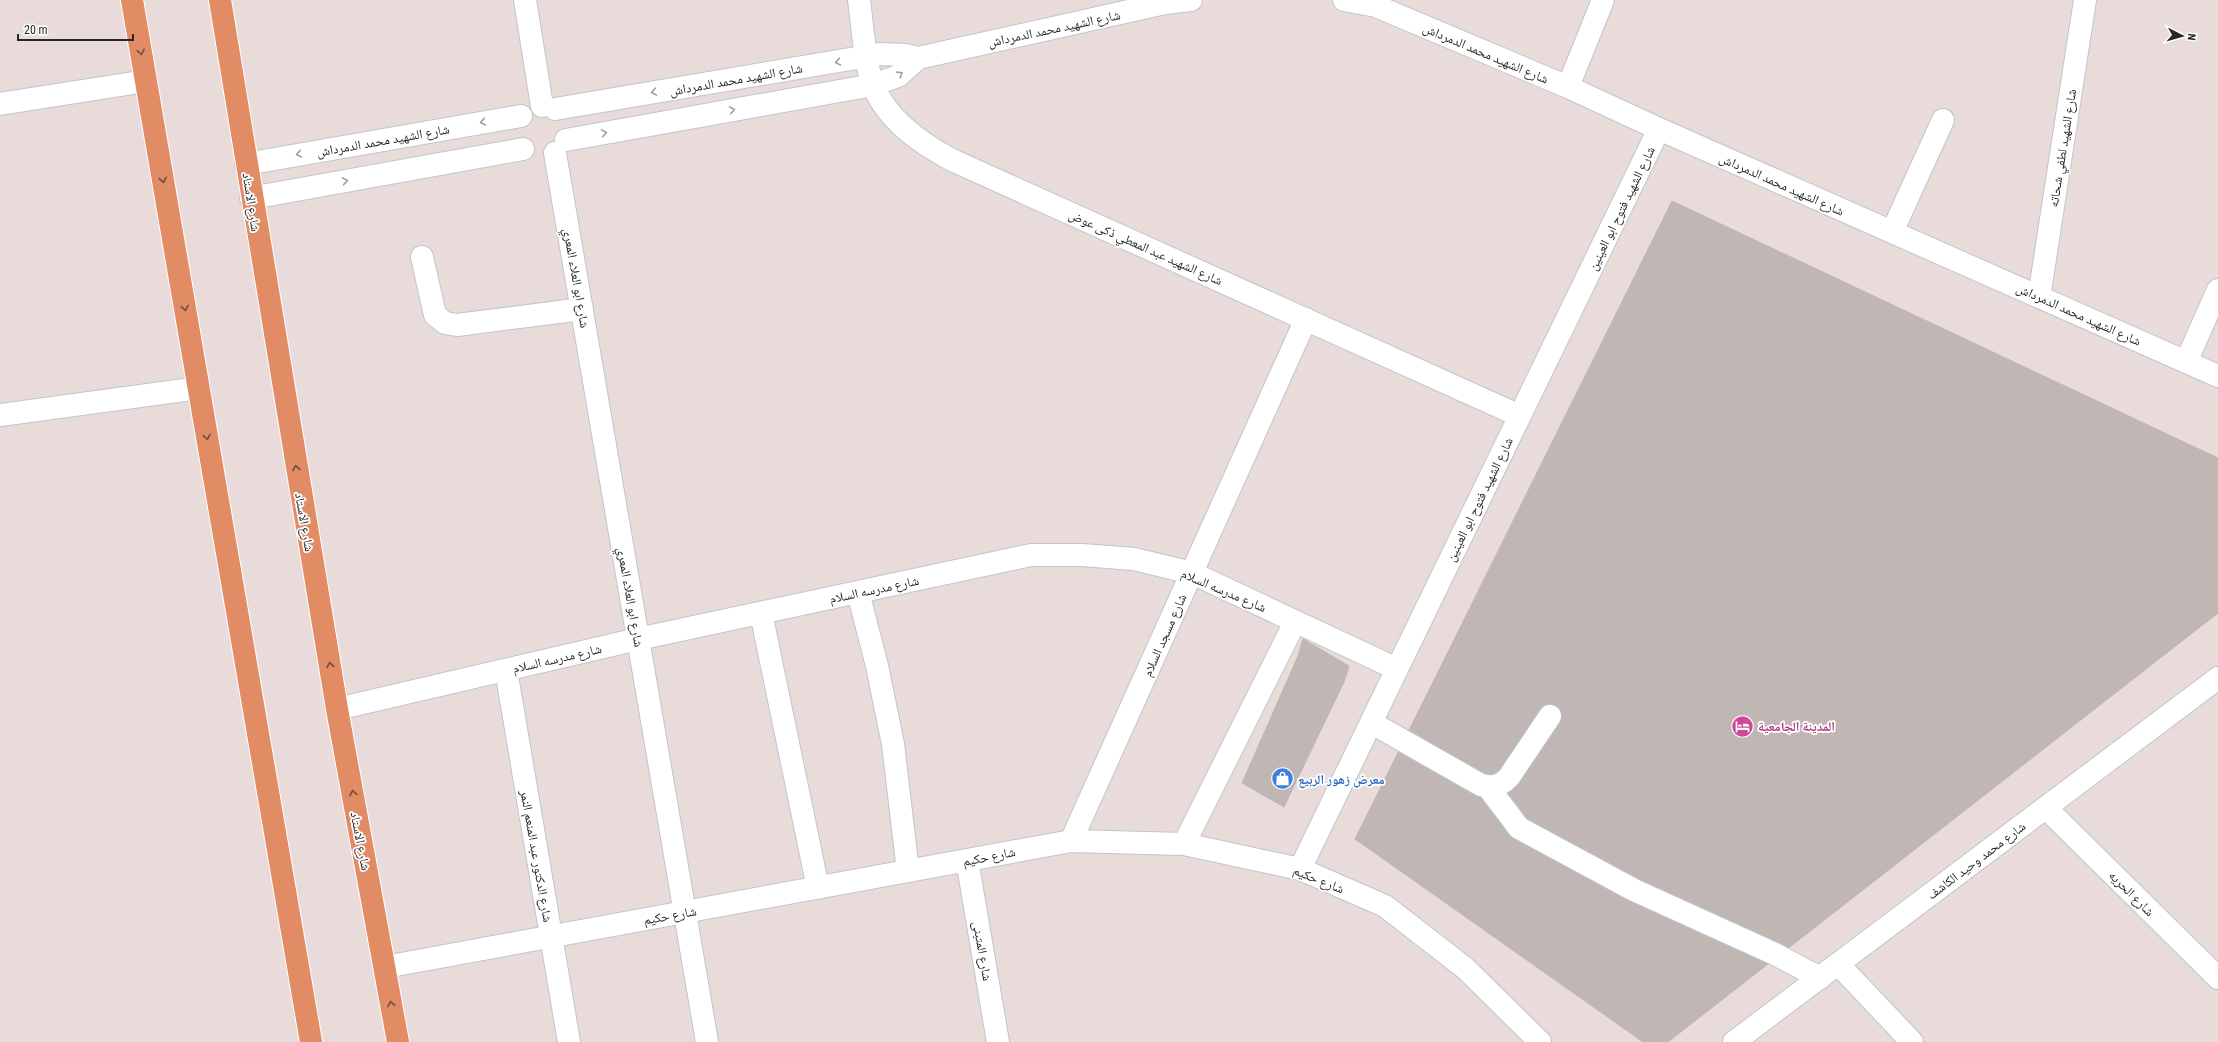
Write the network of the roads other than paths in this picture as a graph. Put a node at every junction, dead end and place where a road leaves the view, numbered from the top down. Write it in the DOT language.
graph roads {
  1 [pos="132,0"];
  2 [pos="220,0"];
  3 [pos="525,0"];
  4 [pos="859,0"];
  5 [pos="1191,0"];
  6 [pos="1344,0"];
  7 [pos="1603,0"];
  8 [pos="2085,0"];
  9 [pos="1165,2"];
  10 [pos="1377,3"];
  11 [pos="867,57"];
  12 [pos="918,58"];
  13 [pos="146,80"];
  14 [pos="872,85"];
  15 [pos="1568,87"];
  16 [pos="0,104"];
  17 [pos="549,107"];
  18 [pos="521,116"];
  19 [pos="1942,120"];
  20 [pos="1658,129"];
  21 [pos="561,146"];
  22 [pos="522,149"];
  23 [pos="246,164"];
  24 [pos="251,198"];
  25 [pos="1892,232"];
  26 [pos="422,257"];
  27 [pos="2218,290"];
  28 [pos="2038,296"];
  29 [pos="582,309"];
  30 [pos="1306,319"];
  31 [pos="2186,362"];
  32 [pos="2218,376"];
  33 [pos="199,388"];
  34 [pos="0,416"];
  35 [pos="1520,416"];
  36 [pos="1192,573"];
  37 [pos="858,592"];
  38 [pos="761,613"];
  39 [pos="1295,622"];
  40 [pos="638,639"];
  41 [pos="1397,669"];
  42 [pos="506,670"];
  43 [pos="2218,678"];
  44 [pos="337,709"];
  45 [pos="1550,716"];
  46 [pos="1372,723"];
  47 [pos="1488,787"];
  48 [pos="2046,808"];
  49 [pos="1071,841"];
  50 [pos="1184,844"];
  51 [pos="967,860"];
  52 [pos="1300,870"];
  53 [pos="908,871"];
  54 [pos="818,888"];
  55 [pos="684,912"];
  56 [pos="551,936"];
  57 [pos="1838,964"];
  58 [pos="385,967"];
  59 [pos="1820,978"];
  60 [pos="2218,978"];
  61 [pos="311,1042"];
  62 [pos="398,1042"];
  63 [pos="569,1042"];
  64 [pos="707,1042"];
  65 [pos="998,1042"];
  66 [pos="1540,1042"];
  67 [pos="1734,1042"];
  68 [pos="1912,1042"];
  1 -- 13 [label="main road, one-way"];
  2 -- 23 [label="main road, شارع الاستاد"];
  3 -- 17 [label="street"];
  4 -- 11 [label="street, شارع الشهيد عبد المعطي ذكى عوض"];
  5 -- 9 [label="street, شارع الشهيد محمد الدمرداش"];
  6 -- 10 [label="street, شارع الشهيد محمد الدمرداش"];
  7 -- 15 [label="street"];
  8 -- 28 [label="street, شارع الشهيد لطفي شحاته"];
  9 -- 12 [label="street, شارع الشهيد محمد الدمرداش"];
  10 -- 15 [label="street, شارع الشهيد محمد الدمرداش"];
  11 -- 12 [label="street, شارع الشهيد محمد الدمرداش"];
  11 -- 14 [label="street, شارع الشهيد عبد المعطي ذكى عوض"];
  11 -- 17 [label="street, شارع الشهيد محمد الدمرداش, one-way"];
  14 -- 12 [label="street, شارع الشهيد محمد الدمرداش, one-way"];
  13 -- 16 [label="street"];
  13 -- 33 [label="main road, one-way"];
  21 -- 14 [label="street, شارع الشهيد محمد الدمرداش, one-way"];
  14 -- 30 [label="street, شارع الشهيد عبد المعطي ذكى عوض"];
  15 -- 20 [label="street, شارع الشهيد محمد الدمرداش"];
  17 -- 18 [label="street"];
  17 -- 21 [label="street"];
  18 -- 22 [label="street"];
  18 -- 23 [label="street, شارع الشهيد محمد الدمرداش, one-way"];
  19 -- 25 [label="street"];
  20 -- 25 [label="street, شارع الشهيد محمد الدمرداش"];
  20 -- 35 [label="street, شارع الشهيد فتوح ابو العينين"];
  21 -- 22 [label="street"];
  21 -- 29 [label="street, شارع ابو العلاء المعري"];
  24 -- 22 [label="street, one-way"];
  23 -- 24 [label="main road, شارع الاستاد"];
  44 -- 24 [label="main road, شارع الاستاد, one-way"];
  25 -- 28 [label="street, شارع الشهيد محمد الدمرداش"];
  26 -- 29 [label="street"];
  27 -- 31 [label="street"];
  28 -- 31 [label="street, شارع الشهيد محمد الدمرداش"];
  29 -- 40 [label="street, شارع ابو العلاء المعري"];
  30 -- 35 [label="street, شارع الشهيد عبد المعطي ذكى عوض"];
  30 -- 36 [label="street, شارع مسجد السلام"];
  31 -- 32 [label="street, شارع الشهيد محمد الدمرداش"];
  33 -- 34 [label="street"];
  33 -- 61 [label="main road, one-way"];
  35 -- 41 [label="street, شارع الشهيد فتوح ابو العينين"];
  36 -- 37 [label="street, شارع مدرسه السلام"];
  36 -- 39 [label="street, شارع مدرسه السلام"];
  36 -- 49 [label="street, شارع مسجد السلام"];
  37 -- 38 [label="street, شارع مدرسه السلام"];
  37 -- 53 [label="street"];
  38 -- 40 [label="street, شارع مدرسه السلام"];
  38 -- 54 [label="street"];
  39 -- 41 [label="street, شارع مدرسه السلام"];
  39 -- 50 [label="street"];
  40 -- 42 [label="street, شارع مدرسه السلام"];
  40 -- 55 [label="street, شارع ابو العلاء المعري"];
  41 -- 46 [label="street, شارع الشهيد فتوح ابو العينين"];
  42 -- 44 [label="street, شارع مدرسه السلام"];
  42 -- 56 [label="street, شارع الدكتور عبد المنعم النمر"];
  43 -- 48 [label="street, شارع محمد وحيد الكاشف"];
  58 -- 44 [label="main road, شارع الاستاد, one-way"];
  45 -- 47 [label="street"];
  46 -- 47 [label="street"];
  46 -- 52 [label="street, شارع الشهيد فتوح ابو العينين"];
  47 -- 59 [label="street"];
  48 -- 57 [label="street, شارع محمد وحيد الكاشف"];
  48 -- 60 [label="street, شارع الحريه"];
  49 -- 50 [label="street, شارع حكيم"];
  49 -- 51 [label="street, شارع حكيم"];
  50 -- 52 [label="street, شارع حكيم"];
  51 -- 53 [label="street, شارع حكيم"];
  51 -- 65 [label="street, شارع المتبنى"];
  52 -- 66 [label="street, شارع حكيم"];
  53 -- 54 [label="street, شارع حكيم"];
  54 -- 55 [label="street, شارع حكيم"];
  55 -- 56 [label="street, شارع حكيم"];
  55 -- 64 [label="street, شارع ابو العلاء المعري"];
  56 -- 58 [label="street, شارع حكيم"];
  56 -- 63 [label="street, شارع الدكتور عبد المنعم النمر"];
  57 -- 59 [label="street, شارع محمد وحيد الكاشف"];
  57 -- 68 [label="street"];
  62 -- 58 [label="main road, شارع الاستاد, one-way"];
  59 -- 67 [label="street, شارع محمد وحيد الكاشف"];
}
